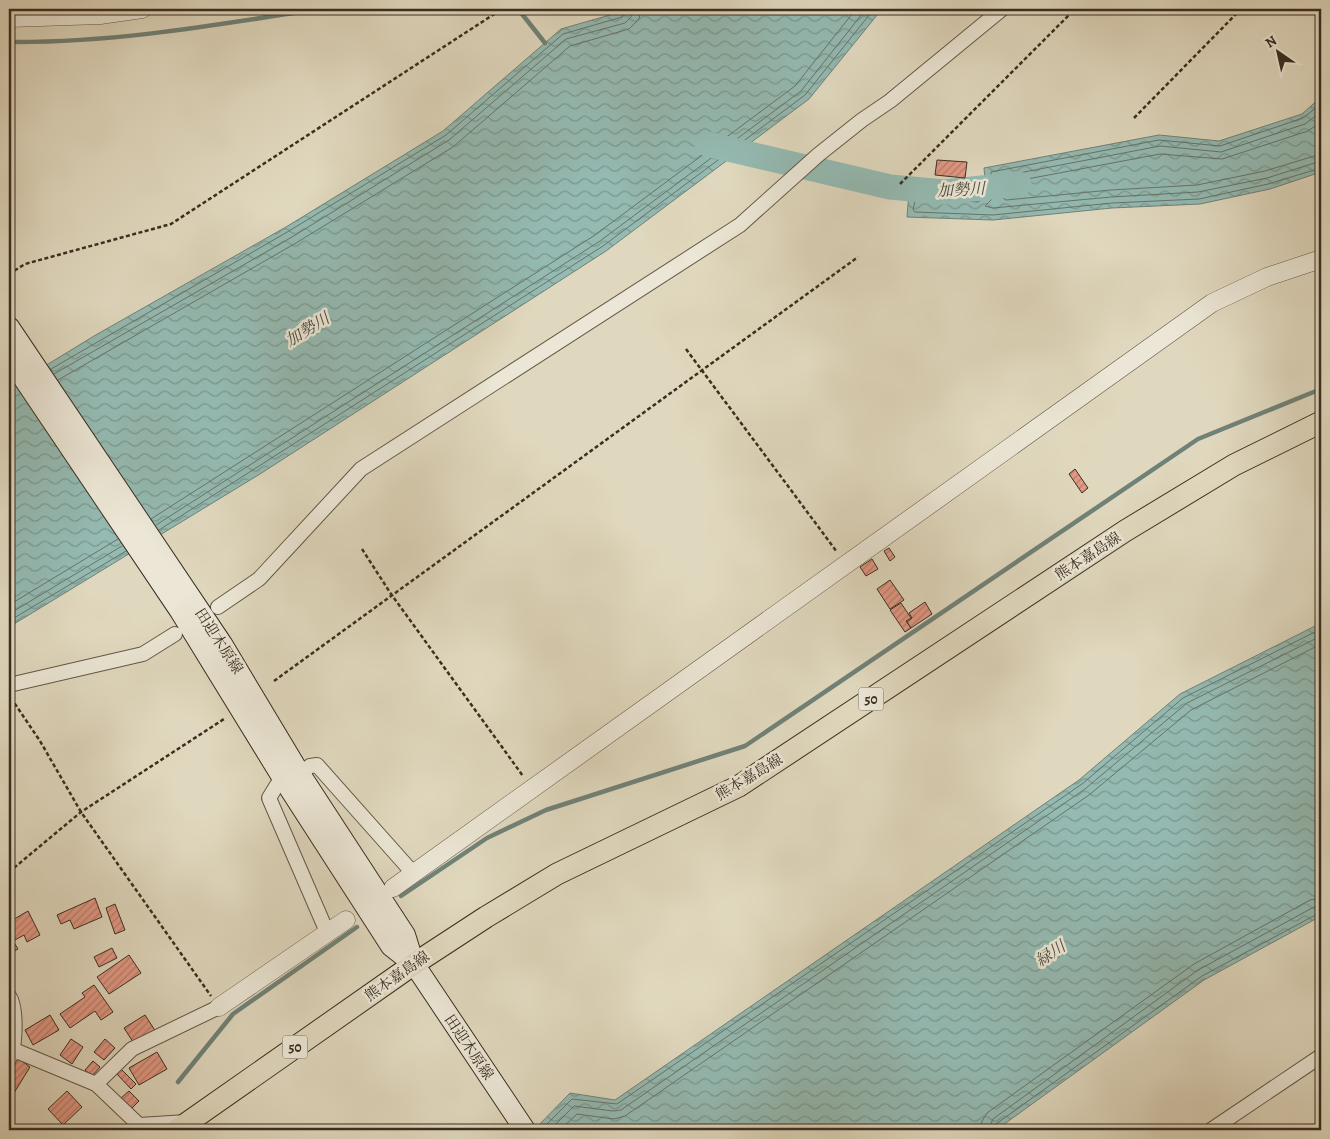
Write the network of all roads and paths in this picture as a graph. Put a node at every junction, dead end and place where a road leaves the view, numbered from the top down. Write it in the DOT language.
graph roads {
  1 [pos="142,9"];
  2 [pos="502,9"];
  3 [pos="1002,9"];
  4 [pos="1075,9"];
  5 [pos="1241,9"];
  6 [pos="9,18"];
  7 [pos="1134,118"];
  8 [pos="900,184"];
  9 [pos="858,257"];
  10 [pos="1321,259"];
  11 [pos="9,274"];
  12 [pos="9,327"];
  13 [pos="686,349"];
  14 [pos="18,361"];
  15 [pos="702,369"];
  16 [pos="1321,422"];
  17 [pos="362,549"];
  18 [pos="846,564"];
  19 [pos="391,594"];
  20 [pos="218,607"];
  21 [pos="175,634"];
  22 [pos="274,682"];
  23 [pos="9,685"];
  24 [pos="9,694"];
  25 [pos="224,719"];
  26 [pos="291,775"];
  27 [pos="532,789"];
  28 [pos="81,812"];
  29 [pos="9,872"];
  30 [pos="413,873"];
  31 [pos="393,888"];
  32 [pos="346,920"];
  33 [pos="328,932"];
  34 [pos="414,964"];
  35 [pos="9,996"];
  36 [pos="219,1007"];
  37 [pos="11,1055"];
  38 [pos="1321,1056"];
  39 [pos="96,1084"];
  40 [pos="183,1126"];
  41 [pos="137,1128"];
  42 [pos="525,1130"];
  43 [pos="1211,1130"];
  1 -- 6 [label="street"];
  2 -- 11 [label="path"];
  3 -- 20 [label="street"];
  4 -- 8 [label="path"];
  5 -- 7 [label="path"];
  9 -- 15 [label="path"];
  10 -- 18 [label="street"];
  12 -- 14 [label="main road, 田迎木原線"];
  13 -- 15 [label="path"];
  14 -- 26 [label="main road, 田迎木原線"];
  15 -- 18 [label="path"];
  15 -- 19 [label="path"];
  16 -- 34 [label="main road, 熊本嘉島線 / 50"];
  17 -- 19 [label="path"];
  18 -- 27 [label="street"];
  19 -- 22 [label="path"];
  19 -- 27 [label="path"];
  21 -- 23 [label="street"];
  24 -- 28 [label="path"];
  25 -- 28 [label="path"];
  26 -- 30 [label="street"];
  26 -- 33 [label="street"];
  26 -- 34 [label="main road, 田迎木原線"];
  27 -- 30 [label="street"];
  28 -- 29 [label="path"];
  28 -- 36 [label="path"];
  30 -- 31 [label="street"];
  32 -- 33 [label="street"];
  33 -- 36 [label="street"];
  34 -- 40 [label="main road, 熊本嘉島線 / 50"];
  34 -- 42 [label="main road, 田迎木原線"];
  35 -- 37 [label="street"];
  36 -- 39 [label="street"];
  37 -- 39 [label="street"];
  38 -- 43 [label="street"];
  39 -- 41 [label="street"];
  40 -- 41 [label="street"];
}
